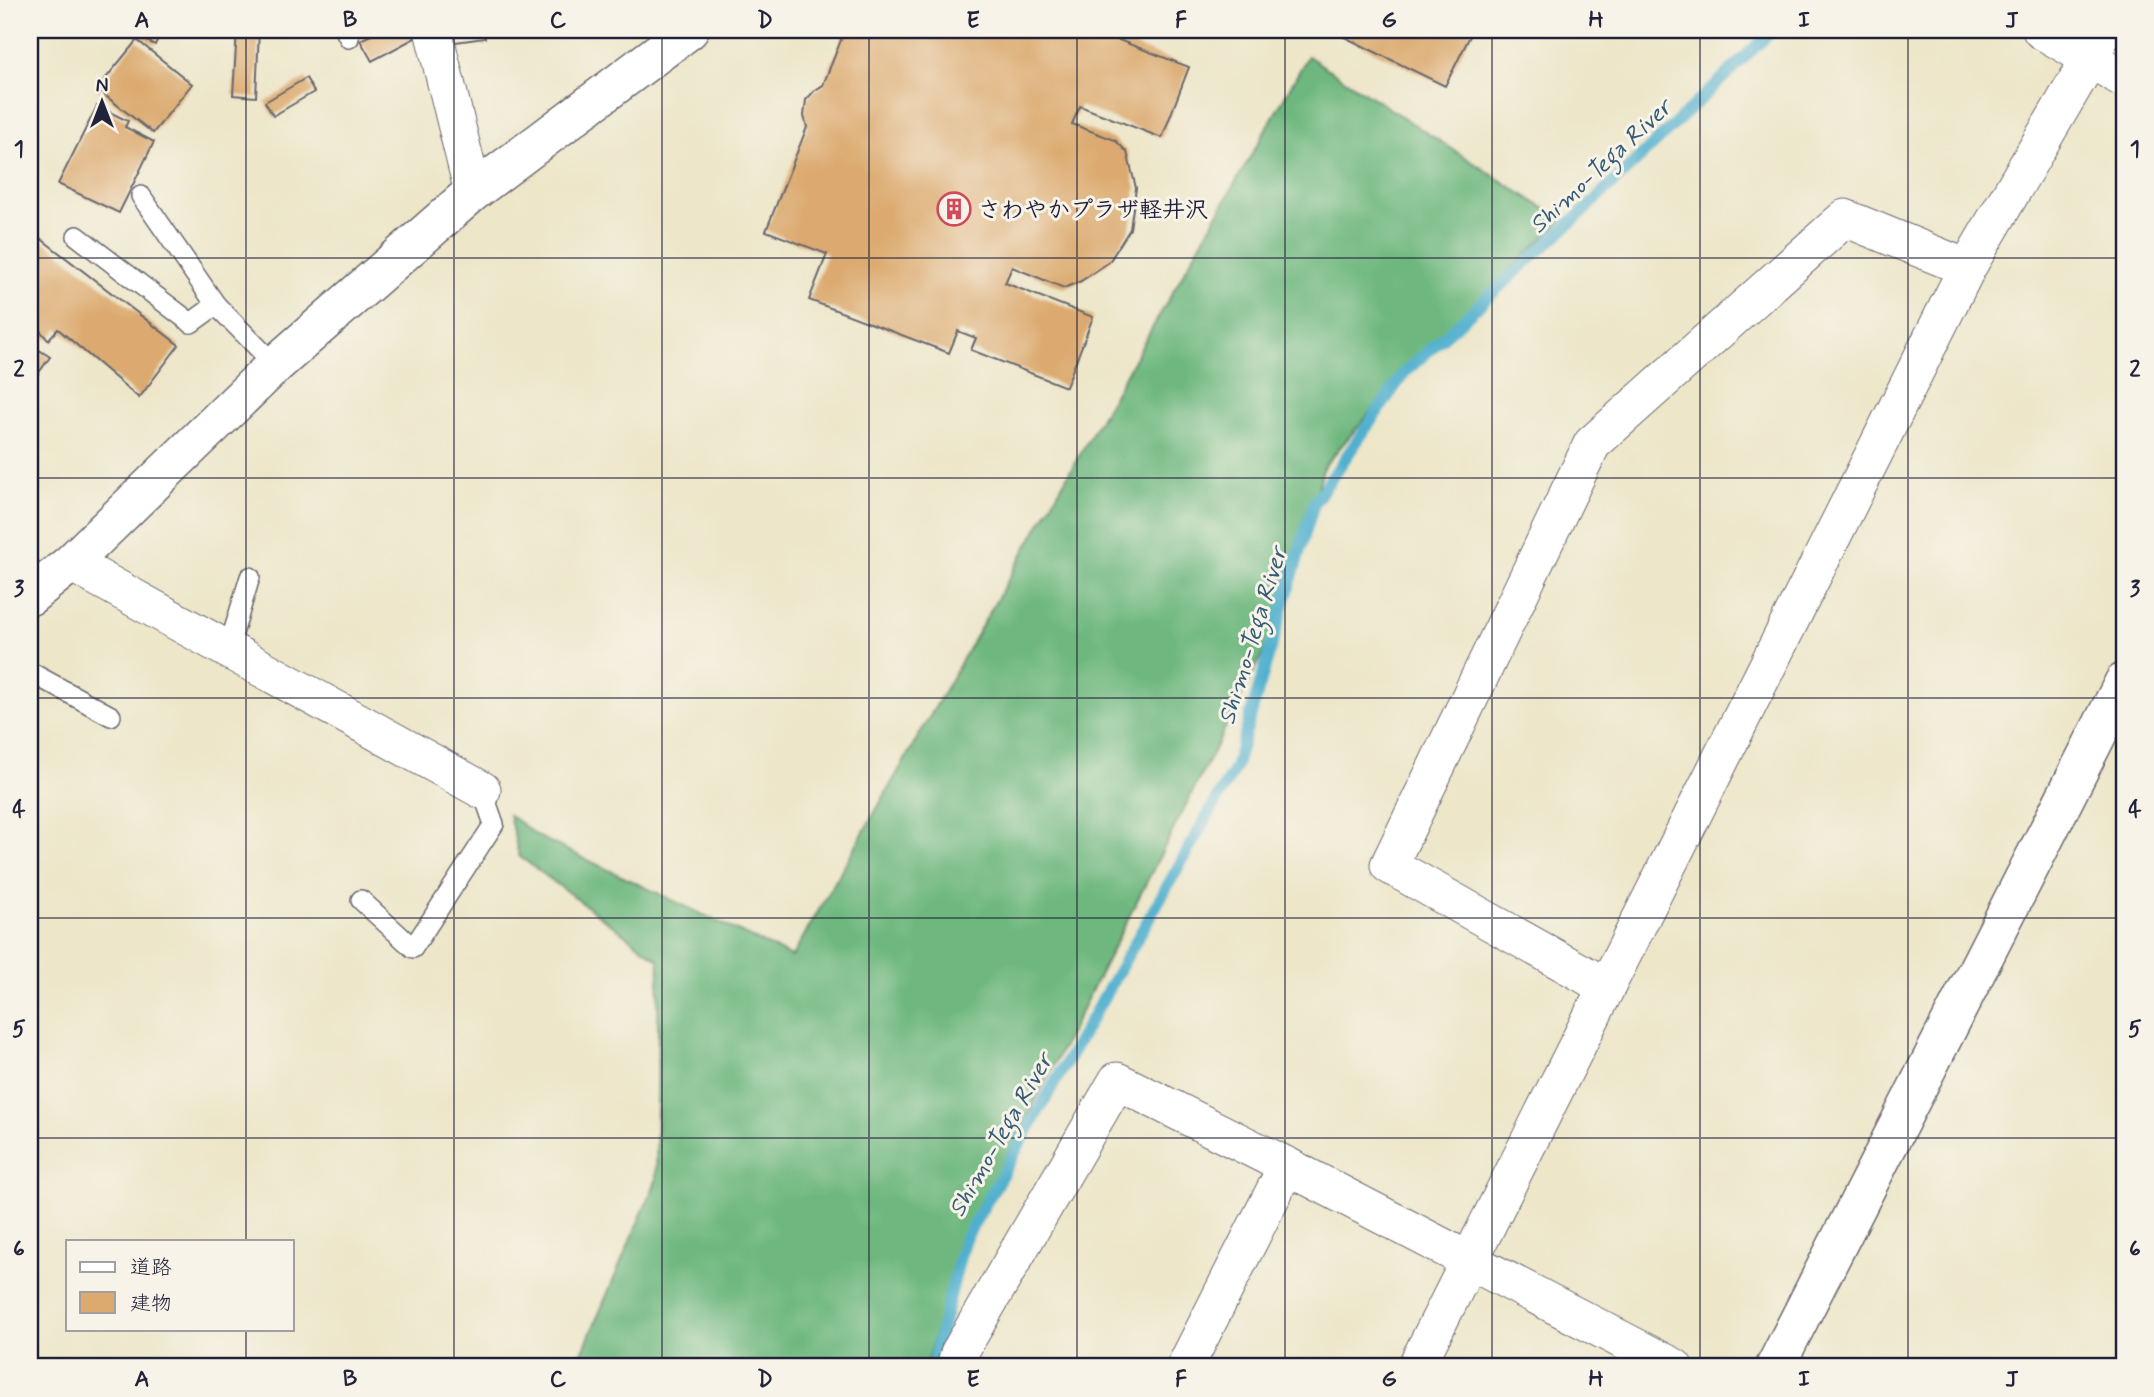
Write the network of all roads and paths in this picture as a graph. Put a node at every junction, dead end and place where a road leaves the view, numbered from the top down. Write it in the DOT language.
graph roads {
  1 [pos="433,30"];
  2 [pos="689,30"];
  3 [pos="2040,30"];
  4 [pos="2096,45"];
  5 [pos="2124,79"];
  6 [pos="472,192"];
  7 [pos="141,196"];
  8 [pos="77,236"];
  9 [pos="1967,268"];
  10 [pos="216,305"];
  11 [pos="275,365"];
  12 [pos="71,563"];
  13 [pos="250,577"];
  14 [pos="30,596"];
  15 [pos="228,650"];
  16 [pos="30,672"];
  17 [pos="2124,682"];
  18 [pos="111,716"];
  19 [pos="482,790"];
  20 [pos="361,900"];
  21 [pos="1605,986"];
  22 [pos="1287,1166"];
  23 [pos="1469,1261"];
  24 [pos="956,1367"];
  25 [pos="1185,1367"];
  26 [pos="1416,1367"];
  27 [pos="1674,1367"];
  28 [pos="1775,1367"];
  1 -- 6 [label="street"];
  2 -- 6 [label="street"];
  3 -- 4 [label="street"];
  4 -- 5 [label="street"];
  4 -- 9 [label="street"];
  6 -- 11 [label="street"];
  7 -- 10 [label="lane"];
  8 -- 10 [label="lane"];
  9 -- 21 [label="street"];
  9 -- 21 [label="street"];
  10 -- 11 [label="lane"];
  11 -- 12 [label="street"];
  12 -- 14 [label="street"];
  12 -- 15 [label="street"];
  13 -- 15 [label="lane"];
  15 -- 19 [label="street"];
  16 -- 18 [label="lane"];
  17 -- 28 [label="street"];
  19 -- 20 [label="lane"];
  21 -- 23 [label="street"];
  22 -- 23 [label="street"];
  22 -- 24 [label="street"];
  22 -- 25 [label="street"];
  23 -- 26 [label="street"];
  23 -- 27 [label="street"];
}
